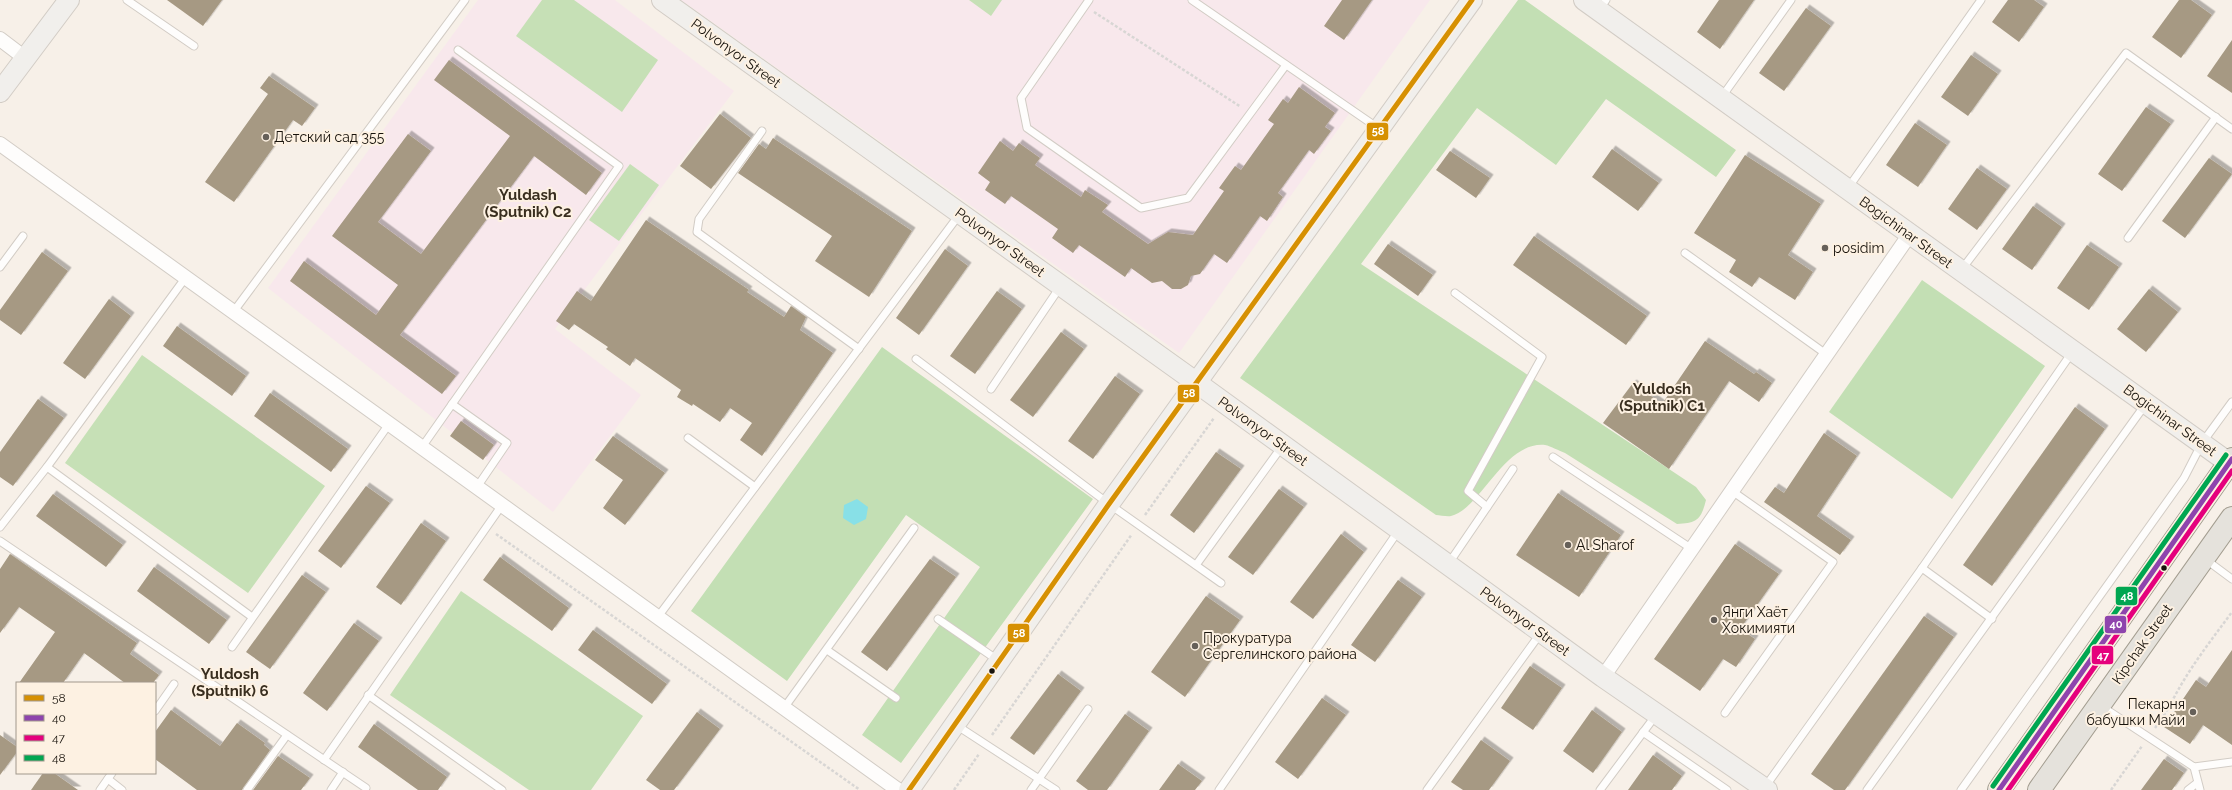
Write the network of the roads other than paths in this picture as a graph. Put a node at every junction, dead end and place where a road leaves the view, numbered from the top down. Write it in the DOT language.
graph roads {
  1 [pos="69,0"];
  2 [pos="127,0"];
  3 [pos="465,0"];
  4 [pos="662,0"];
  5 [pos="1192,0"];
  6 [pos="1472,0"];
  7 [pos="1791,0"];
  8 [pos="1981,0"];
  9 [pos="1087,3"];
  10 [pos="1596,3"];
  11 [pos="0,39"];
  12 [pos="194,46"];
  13 [pos="458,50"];
  14 [pos="25,58"];
  15 [pos="1286,65"];
  16 [pos="0,92"];
  17 [pos="1721,98"];
  18 [pos="2216,117"];
  19 [pos="2232,128"];
  20 [pos="1380,129"];
  21 [pos="762,131"];
  22 [pos="0,144"];
  23 [pos="1847,189"];
  24 [pos="960,213"];
  25 [pos="1910,234"];
  26 [pos="23,236"];
  27 [pos="2128,238"];
  28 [pos="1685,252"];
  29 [pos="0,267"];
  30 [pos="1961,271"];
  31 [pos="186,277"];
  32 [pos="1061,286"];
  33 [pos="1455,293"];
  34 [pos="234,311"];
  35 [pos="859,349"];
  36 [pos="2073,351"];
  37 [pos="1826,354"];
  38 [pos="916,359"];
  39 [pos="1197,383"];
  40 [pos="991,389"];
  41 [pos="2232,402"];
  42 [pos="2146,403"];
  43 [pos="452,404"];
  44 [pos="389,424"];
  45 [pos="688,438"];
  46 [pos="2202,444"];
  47 [pos="1283,445"];
  48 [pos="422,447"];
  49 [pos="1553,457"];
  50 [pos="2230,461"];
  51 [pos="47,468"];
  52 [pos="1513,469"];
  53 [pos="477,487"];
  54 [pos="755,487"];
  55 [pos="1732,491"];
  56 [pos="1109,504"];
  57 [pos="502,505"];
  58 [pos="1487,507"];
  59 [pos="2232,518"];
  60 [pos="0,527"];
  61 [pos="914,528"];
  62 [pos="1399,530"];
  63 [pos="0,541"];
  64 [pos="1692,549"];
  65 [pos="2203,558"];
  66 [pos="1196,565"];
  67 [pos="1448,565"];
  68 [pos="1922,568"];
  69 [pos="2232,579"];
  70 [pos="1221,583"];
  71 [pos="252,617"];
  72 [pos="657,618"];
  73 [pos="938,619"];
  74 [pos="1992,619"];
  75 [pos="1541,632"];
  76 [pos="232,647"];
  77 [pos="827,650"];
  78 [pos="999,662"];
  79 [pos="1603,677"];
  80 [pos="174,684"];
  81 [pos="368,695"];
  82 [pos="896,698"];
  83 [pos="2099,704"];
  84 [pos="784,708"];
  85 [pos="1088,709"];
  86 [pos="156,711"];
  87 [pos="1725,713"];
  88 [pos="1657,714"];
  89 [pos="955,724"];
  90 [pos="1643,732"];
  91 [pos="287,735"];
  92 [pos="324,760"];
  93 [pos="2232,762"];
  94 [pos="2194,767"];
  95 [pos="343,772"];
  96 [pos="110,776"];
  97 [pos="1039,778"];
  98 [pos="2198,787"];
  99 [pos="366,788"];
  100 [pos="1765,789"];
  101 [pos="100,790"];
  102 [pos="122,790"];
  103 [pos="247,790"];
  104 [pos="331,790"];
  105 [pos="502,790"];
  106 [pos="898,790"];
  107 [pos="909,790"];
  108 [pos="1031,790"];
  109 [pos="1056,790"];
  110 [pos="1219,790"];
  111 [pos="1427,790"];
  112 [pos="1600,790"];
  113 [pos="1727,790"];
  114 [pos="1867,790"];
  115 [pos="1961,790"];
  116 [pos="1999,790"];
  117 [pos="2038,790"];
  118 [pos="2188,790"];
  1 -- 14 [label="street"];
  2 -- 12 [label="lane"];
  3 -- 34 [label="lane"];
  4 -- 24 [label="street, Polvonyor Street"];
  5 -- 15 [label="lane"];
  6 -- 20 [label="street"];
  7 -- 17 [label="lane"];
  8 -- 23 [label="lane"];
  9 -- 15 [label="lane"];
  10 -- 17 [label="street, Bogichinar Street"];
  11 -- 14 [label="street"];
  13 -- 43 [label="lane"];
  14 -- 16 [label="street"];
  15 -- 20 [label="lane"];
  17 -- 23 [label="street, Bogichinar Street"];
  18 -- 19 [label="lane"];
  18 -- 27 [label="lane"];
  18 -- 30 [label="lane"];
  20 -- 39 [label="street"];
  21 -- 35 [label="lane"];
  22 -- 31 [label="street"];
  23 -- 25 [label="street, Bogichinar Street"];
  24 -- 32 [label="street, Polvonyor Street"];
  24 -- 35 [label="lane"];
  25 -- 30 [label="street, Bogichinar Street"];
  25 -- 37 [label="street"];
  26 -- 29 [label="lane"];
  28 -- 37 [label="lane"];
  30 -- 36 [label="street, Bogichinar Street"];
  31 -- 34 [label="street"];
  31 -- 51 [label="lane"];
  32 -- 39 [label="street, Polvonyor Street"];
  32 -- 40 [label="lane"];
  33 -- 58 [label="lane"];
  34 -- 44 [label="street"];
  35 -- 54 [label="lane"];
  36 -- 42 [label="street, Bogichinar Street"];
  36 -- 68 [label="lane"];
  37 -- 55 [label="street"];
  38 -- 56 [label="lane"];
  39 -- 47 [label="street, Polvonyor Street"];
  39 -- 56 [label="street"];
  41 -- 46 [label="lane"];
  42 -- 46 [label="street, Bogichinar Street"];
  42 -- 74 [label="lane"];
  43 -- 48 [label="lane"];
  43 -- 53 [label="lane"];
  44 -- 48 [label="street"];
  44 -- 71 [label="lane"];
  45 -- 54 [label="lane"];
  46 -- 50 [label="street, Bogichinar Street"];
  46 -- 115 [label="lane"];
  47 -- 62 [label="street, Polvonyor Street"];
  47 -- 66 [label="lane"];
  48 -- 53 [label="street"];
  49 -- 64 [label="lane"];
  50 -- 116 [label="main road"];
  51 -- 60 [label="lane"];
  51 -- 71 [label="lane"];
  52 -- 58 [label="lane"];
  53 -- 57 [label="street"];
  54 -- 72 [label="lane"];
  55 -- 64 [label="street"];
  55 -- 87 [label="lane"];
  56 -- 66 [label="lane"];
  56 -- 78 [label="street"];
  57 -- 72 [label="street"];
  57 -- 81 [label="lane"];
  58 -- 67 [label="lane"];
  59 -- 65 [label="main road, Kipchak Street"];
  61 -- 77 [label="lane"];
  62 -- 67 [label="street, Polvonyor Street"];
  62 -- 110 [label="lane"];
  63 -- 91 [label="lane"];
  64 -- 79 [label="street"];
  65 -- 69 [label="lane"];
  65 -- 83 [label="main road, Kipchak Street"];
  66 -- 70 [label="lane"];
  67 -- 75 [label="street, Polvonyor Street"];
  68 -- 74 [label="lane"];
  68 -- 100 [label="lane"];
  71 -- 76 [label="lane"];
  72 -- 84 [label="street"];
  73 -- 78 [label="lane"];
  74 -- 114 [label="lane"];
  75 -- 79 [label="street, Polvonyor Street"];
  75 -- 111 [label="lane"];
  77 -- 82 [label="lane"];
  77 -- 84 [label="lane"];
  78 -- 89 [label="street"];
  79 -- 88 [label="street, Polvonyor Street"];
  80 -- 86 [label="lane"];
  81 -- 92 [label="lane"];
  81 -- 105 [label="lane"];
  83 -- 94 [label="lane"];
  83 -- 117 [label="main road, Kipchak Street"];
  84 -- 106 [label="street"];
  85 -- 97 [label="lane"];
  88 -- 90 [label="lane"];
  88 -- 100 [label="street, Polvonyor Street"];
  89 -- 97 [label="lane"];
  89 -- 107 [label="street"];
  90 -- 112 [label="lane"];
  90 -- 113 [label="lane"];
  91 -- 92 [label="lane"];
  91 -- 103 [label="lane"];
  92 -- 95 [label="lane"];
  93 -- 94 [label="lane"];
  94 -- 98 [label="lane"];
  95 -- 99 [label="lane"];
  95 -- 104 [label="lane"];
  96 -- 101 [label="lane"];
  96 -- 102 [label="lane"];
  97 -- 108 [label="lane"];
  97 -- 109 [label="lane"];
  98 -- 118 [label="lane"];
}
